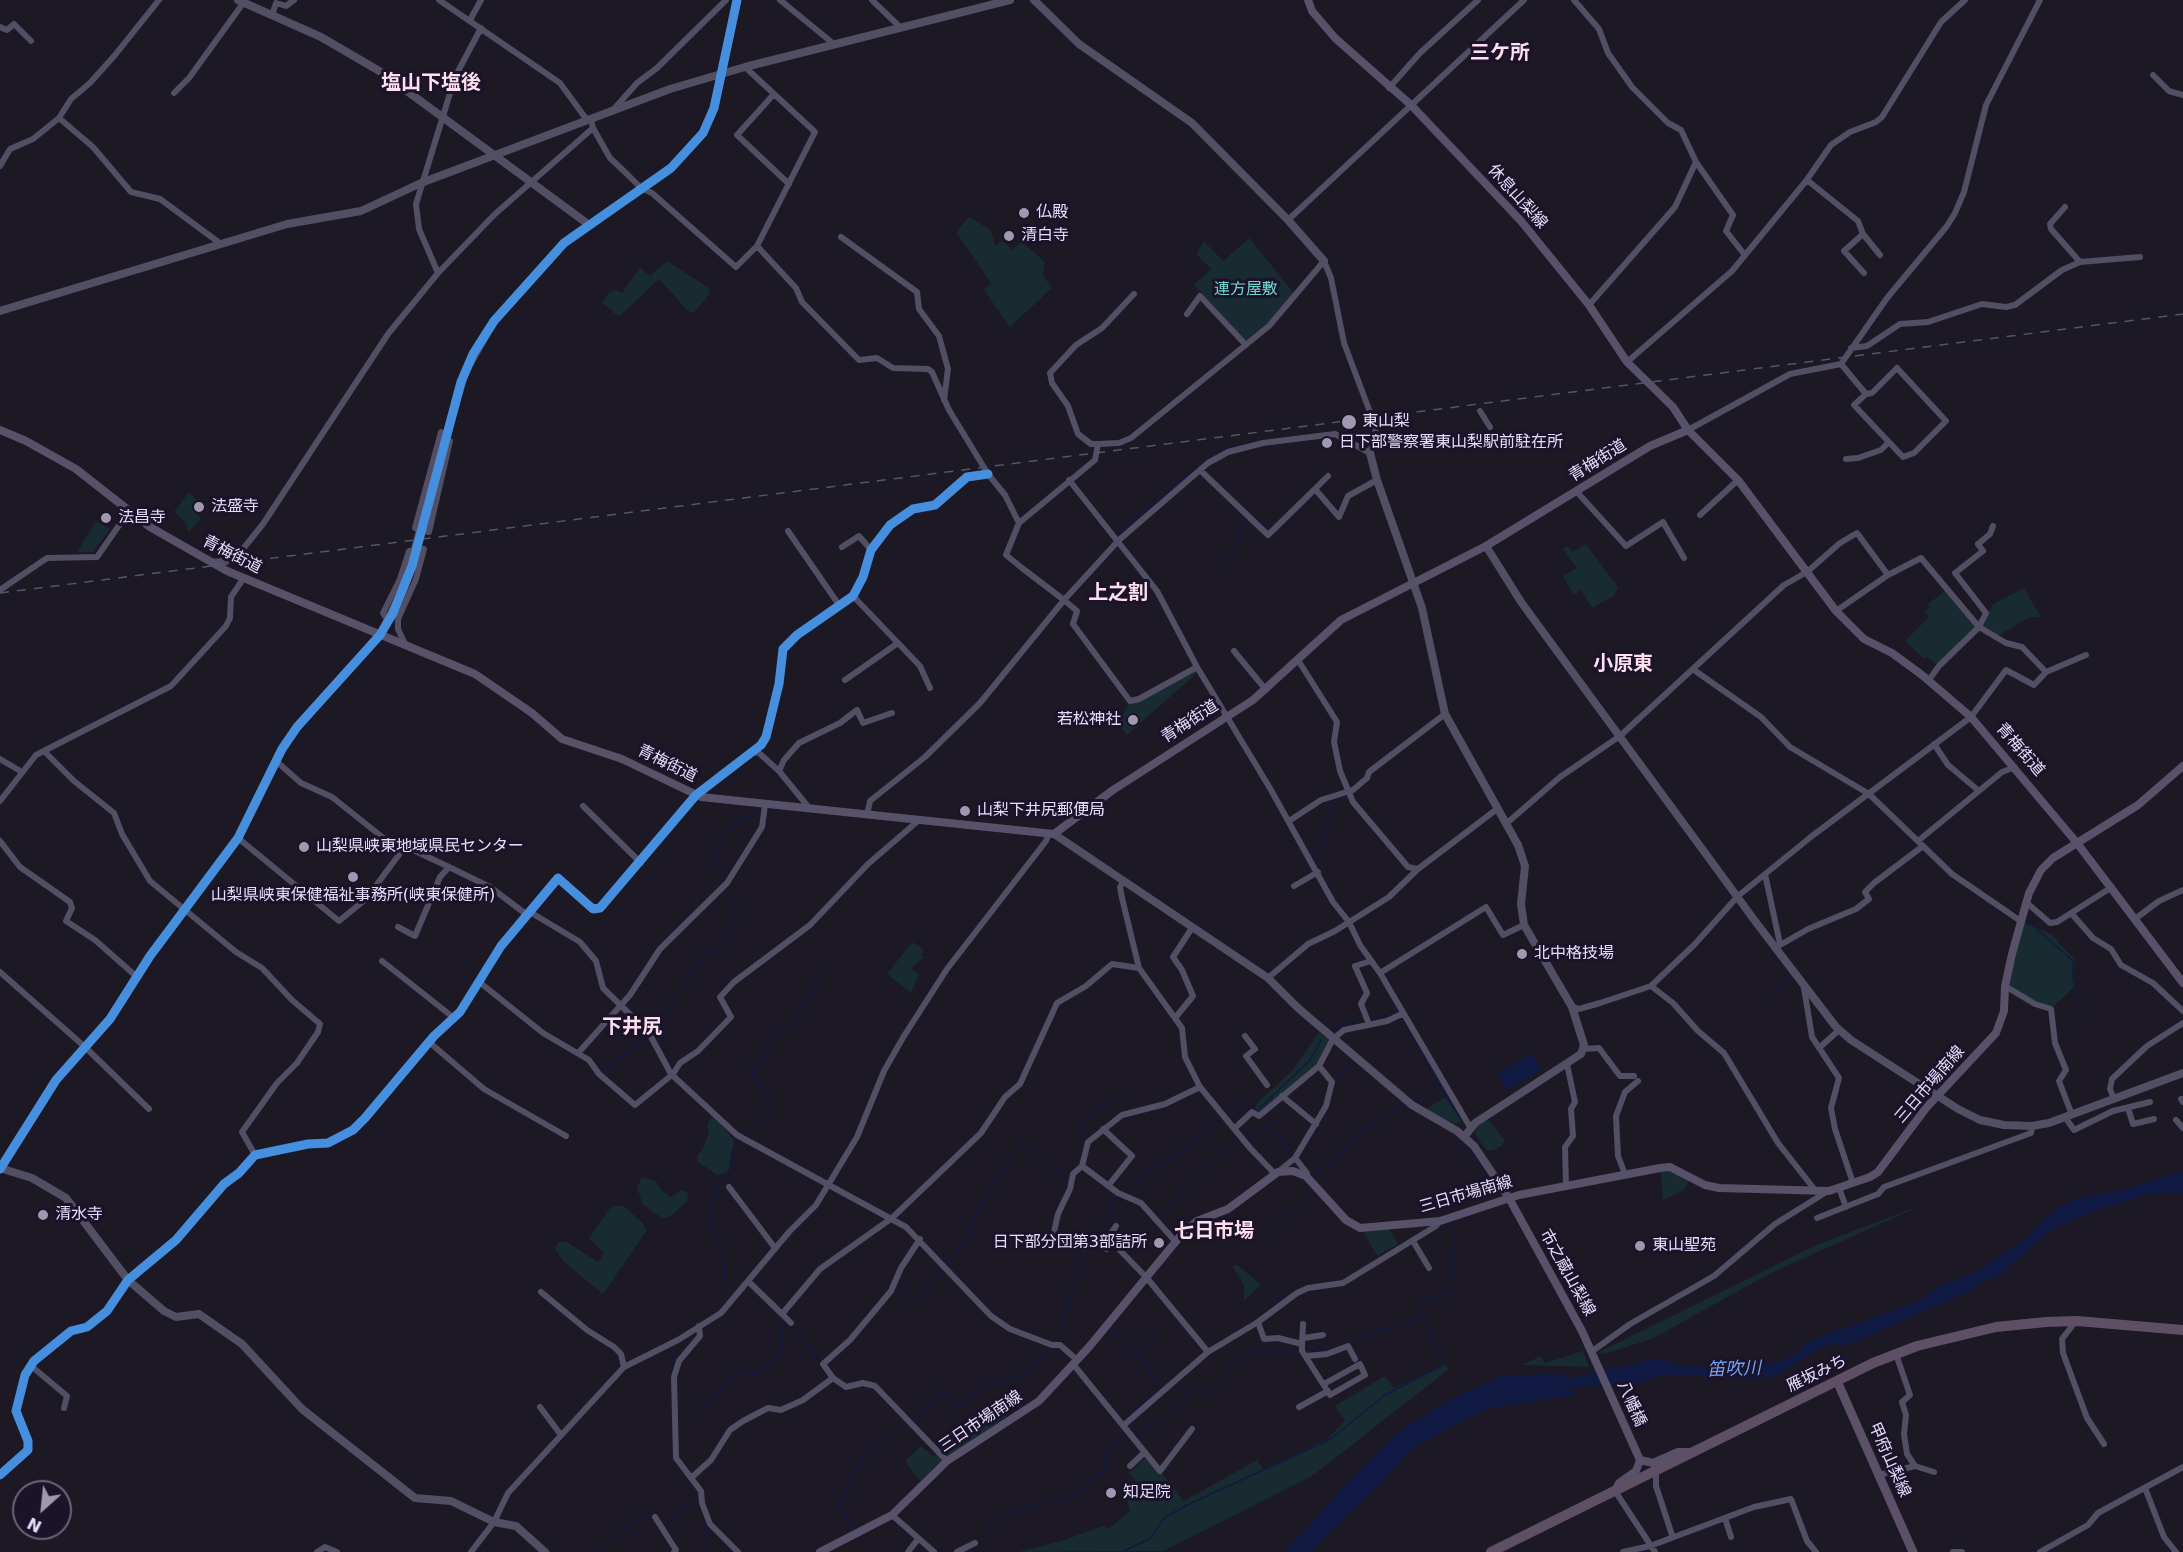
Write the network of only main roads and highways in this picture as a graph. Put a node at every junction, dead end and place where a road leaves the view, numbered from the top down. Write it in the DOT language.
graph roads {
  1 [pos="1307,2"];
  2 [pos="0,430"];
  3 [pos="1688,430"];
  4 [pos="2183,766"];
  5 [pos="2077,843"];
  6 [pos="2183,983"];
  7 [pos="1509,1198"];
  8 [pos="2183,1330"];
  9 [pos="1598,1364"];
  10 [pos="1837,1381"];
  11 [pos="1695,1452"];
  12 [pos="1639,1458"];
  13 [pos="1615,1491"];
  14 [pos="820,1552"];
  15 [pos="1493,1552"];
  16 [pos="1913,1552"];
  1 -- 3 [label="main road, 休息山梨線"];
  2 -- 3 [label="main road, 青梅街道"];
  3 -- 5 [label="main road, 青梅街道"];
  4 -- 5 [label="main road, 三日市場南線"];
  5 -- 6 [label="main road, 青梅街道"];
  5 -- 7 [label="main road, 三日市場南線"];
  7 -- 9 [label="main road, 市之蔵山梨線"];
  7 -- 14 [label="main road, 三日市場南線"];
  8 -- 10 [label="highway, 雁坂みち"];
  9 -- 12 [label="main road, 八幡橋"];
  10 -- 11 [label="highway, 雁坂みち"];
  10 -- 16 [label="main road, 甲府山梨線"];
  11 -- 12 [label="main road"];
  11 -- 13 [label="highway, 雁坂みち"];
  12 -- 13 [label="main road"];
  13 -- 15 [label="highway, 雁坂みち"];
}
